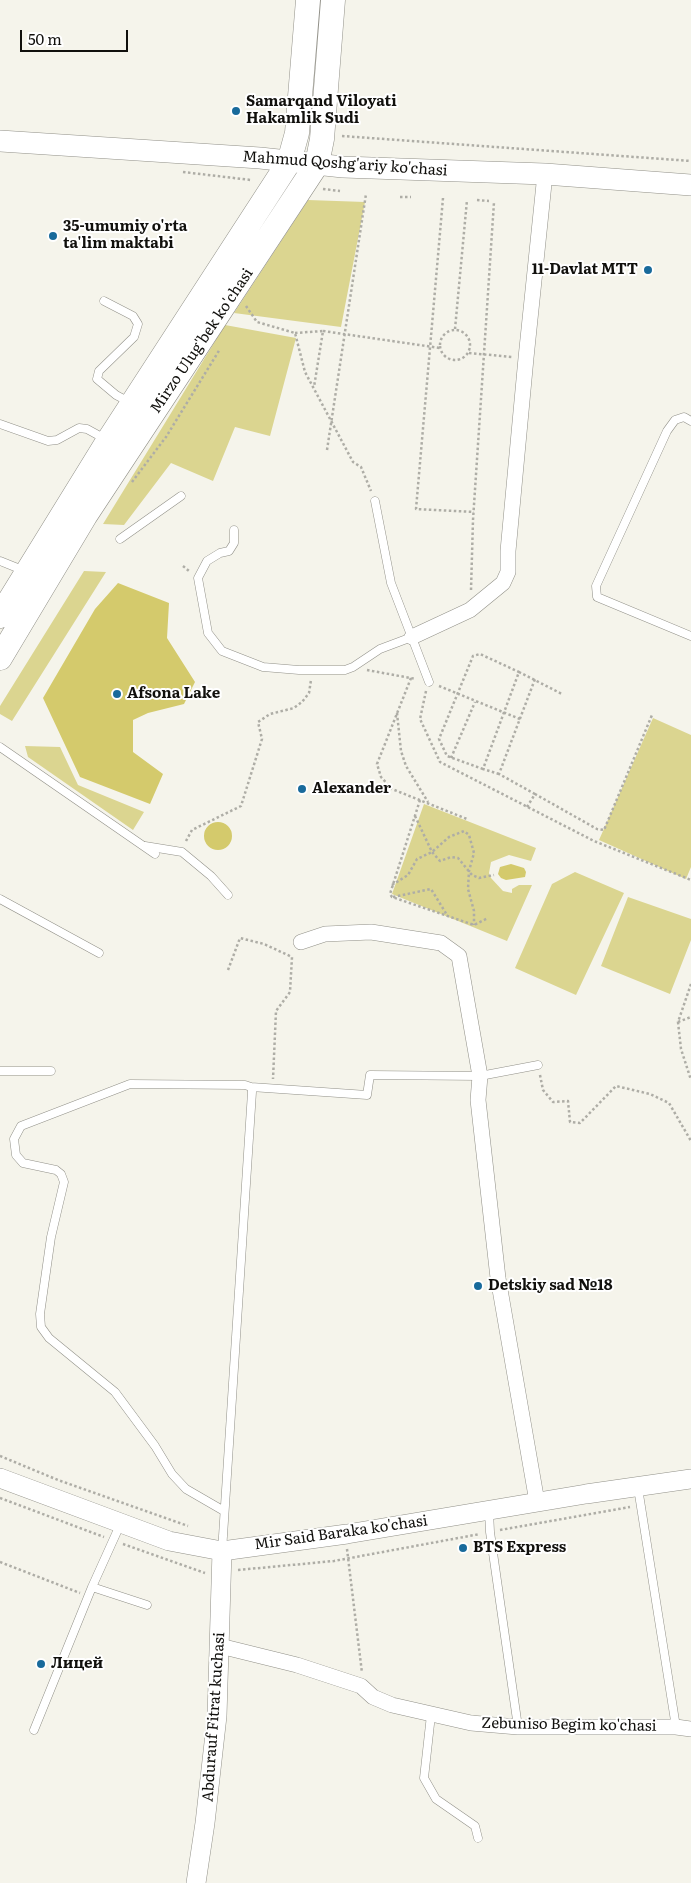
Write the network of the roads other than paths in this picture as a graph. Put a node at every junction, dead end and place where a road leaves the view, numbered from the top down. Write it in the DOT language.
graph roads {
  1 [pos="308,0"];
  2 [pos="333,0"];
  3 [pos="0,141"];
  4 [pos="289,162"];
  5 [pos="317,164"];
  6 [pos="545,174"];
  7 [pos="691,186"];
  8 [pos="104,301"];
  9 [pos="132,404"];
  10 [pos="691,421"];
  11 [pos="0,424"];
  12 [pos="108,441"];
  13 [pos="181,496"];
  14 [pos="375,502"];
  15 [pos="234,530"];
  16 [pos="120,539"];
  17 [pos="0,561"];
  18 [pos="27,572"];
  19 [pos="0,616"];
  20 [pos="691,636"];
  21 [pos="412,637"];
  22 [pos="0,658"];
  23 [pos="429,682"];
  24 [pos="0,748"];
  25 [pos="142,846"];
  26 [pos="155,854"];
  27 [pos="228,895"];
  28 [pos="0,899"];
  29 [pos="301,942"];
  30 [pos="99,953"];
  31 [pos="538,1065"];
  32 [pos="0,1071"];
  33 [pos="50,1071"];
  34 [pos="480,1076"];
  35 [pos="250,1087"];
  36 [pos="0,1478"];
  37 [pos="691,1480"];
  38 [pos="638,1488"];
  39 [pos="537,1502"];
  40 [pos="489,1510"];
  41 [pos="224,1511"];
  42 [pos="120,1524"];
  43 [pos="222,1551"];
  44 [pos="92,1587"];
  45 [pos="147,1605"];
  46 [pos="220,1646"];
  47 [pos="431,1715"];
  48 [pos="518,1727"];
  49 [pos="676,1727"];
  50 [pos="691,1729"];
  51 [pos="34,1730"];
  52 [pos="478,1838"];
  53 [pos="198,1882"];
  1 -- 4 [label="main road, Mirzo Ulug'bek ko'chasi"];
  2 -- 5 [label="main road, Mirzo Ulug'bek ko'chasi"];
  3 -- 4 [label="main road, Mahmud Qoshg'ariy ko'chasi"];
  4 -- 5 [label="main road, Mahmud Qoshg'ariy ko'chasi"];
  4 -- 9 [label="main road, Mirzo Ulug'bek ko'chasi"];
  5 -- 6 [label="main road, Mahmud Qoshg'ariy ko'chasi"];
  5 -- 22 [label="main road, Mirzo Ulug'bek ko'chasi"];
  6 -- 7 [label="main road, Mahmud Qoshg'ariy ko'chasi"];
  6 -- 21 [label="street"];
  8 -- 9 [label="lane"];
  9 -- 12 [label="main road, Mirzo Ulug'bek ko'chasi"];
  10 -- 20 [label="lane"];
  11 -- 12 [label="lane"];
  12 -- 18 [label="main road, Mirzo Ulug'bek ko'chasi"];
  13 -- 16 [label="lane"];
  14 -- 21 [label="lane"];
  15 -- 21 [label="lane"];
  17 -- 18 [label="lane"];
  18 -- 19 [label="main road, Mirzo Ulug'bek ko'chasi"];
  21 -- 23 [label="lane"];
  24 -- 25 [label="lane"];
  25 -- 26 [label="lane"];
  25 -- 27 [label="lane"];
  28 -- 30 [label="lane"];
  29 -- 34 [label="street"];
  31 -- 34 [label="lane"];
  32 -- 33 [label="lane"];
  34 -- 35 [label="lane"];
  34 -- 39 [label="street"];
  35 -- 41 [label="lane"];
  35 -- 41 [label="lane"];
  36 -- 42 [label="street, Mir Said Baraka ko'chasi"];
  37 -- 38 [label="street, Mir Said Baraka ko'chasi"];
  38 -- 39 [label="street, Mir Said Baraka ko'chasi"];
  38 -- 49 [label="lane"];
  39 -- 40 [label="street, Mir Said Baraka ko'chasi"];
  40 -- 43 [label="street, Mir Said Baraka ko'chasi"];
  40 -- 48 [label="lane"];
  41 -- 43 [label="lane"];
  42 -- 43 [label="street, Mir Said Baraka ko'chasi"];
  42 -- 44 [label="lane"];
  43 -- 46 [label="street, Abdurauf Fitrat kuchasi"];
  44 -- 45 [label="lane"];
  44 -- 51 [label="lane"];
  46 -- 47 [label="street, Zebuniso Begim ko'chasi"];
  46 -- 53 [label="street, Abdurauf Fitrat kuchasi"];
  47 -- 48 [label="street, Zebuniso Begim ko'chasi"];
  47 -- 52 [label="lane"];
  48 -- 49 [label="street, Zebuniso Begim ko'chasi"];
  49 -- 50 [label="street, Zebuniso Begim ko'chasi"];
}
